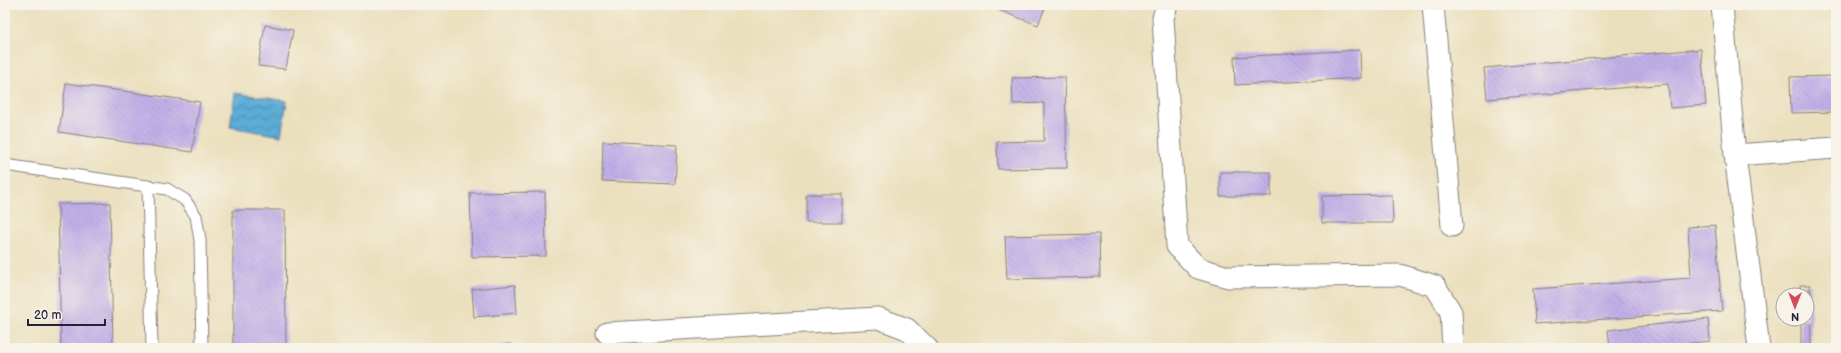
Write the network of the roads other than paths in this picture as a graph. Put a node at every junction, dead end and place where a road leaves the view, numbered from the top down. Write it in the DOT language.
graph roads {
  1 [pos="1167,5"];
  2 [pos="1433,5"];
  3 [pos="1722,5"];
  4 [pos="1836,148"];
  5 [pos="1735,155"];
  6 [pos="5,165"];
  7 [pos="148,186"];
  8 [pos="1452,226"];
  9 [pos="607,333"];
  10 [pos="152,348"];
  11 [pos="202,348"];
  12 [pos="927,348"];
  13 [pos="1453,348"];
  14 [pos="1759,348"];
  1 -- 13 [label="street"];
  2 -- 8 [label="street"];
  3 -- 5 [label="street"];
  4 -- 5 [label="street"];
  5 -- 14 [label="street"];
  6 -- 7 [label="lane"];
  7 -- 10 [label="lane"];
  7 -- 11 [label="lane"];
  9 -- 12 [label="street"];
}
